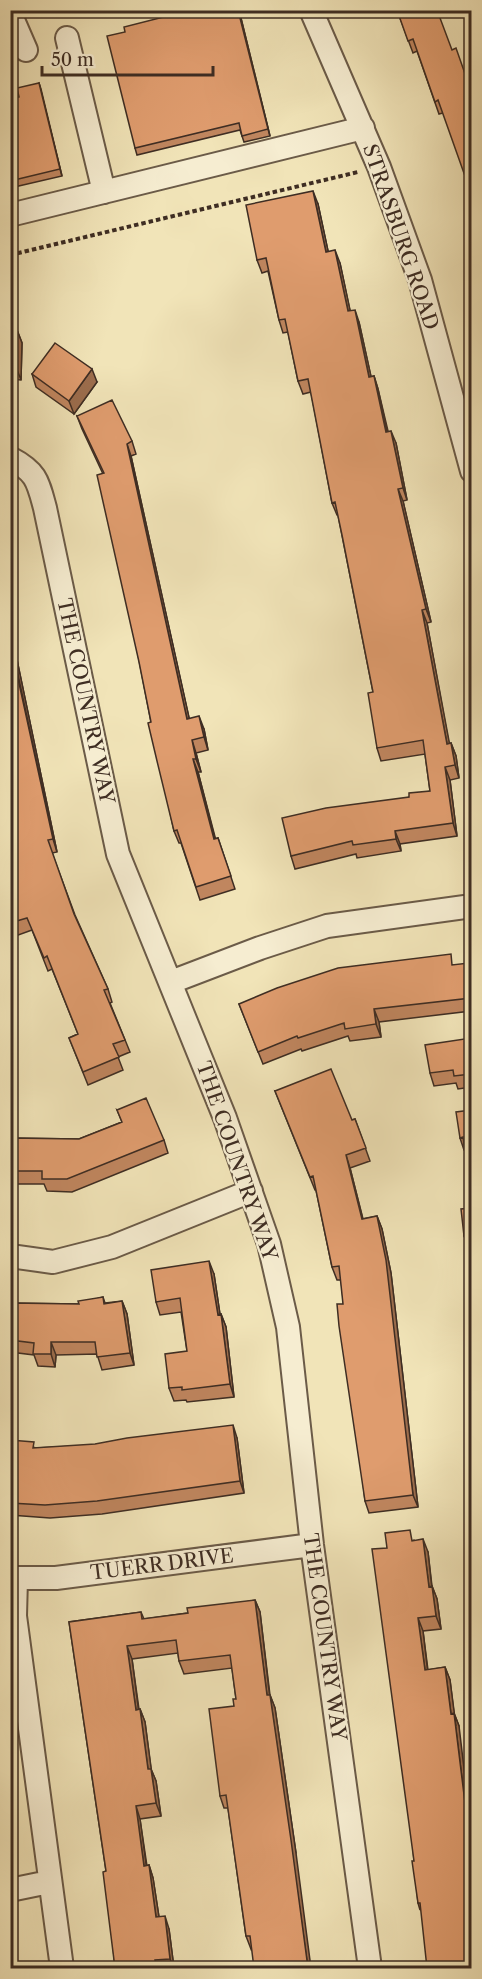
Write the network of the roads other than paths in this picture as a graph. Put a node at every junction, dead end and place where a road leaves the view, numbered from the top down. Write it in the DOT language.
graph roads {
  1 [pos="311,10"];
  2 [pos="10,13"];
  3 [pos="67,38"];
  4 [pos="26,50"];
  5 [pos="363,128"];
  6 [pos="104,192"];
  7 [pos="10,215"];
  8 [pos="10,458"];
  9 [pos="471,471"];
  10 [pos="471,906"];
  11 [pos="171,982"];
  12 [pos="251,1191"];
  13 [pos="10,1256"];
  14 [pos="312,1545"];
  15 [pos="13,1578"];
  16 [pos="49,1882"];
  17 [pos="10,1890"];
  18 [pos="62,1968"];
  19 [pos="370,1968"];
  1 -- 5 [label="street, STRASBURG ROAD"];
  2 -- 4 [label="street"];
  3 -- 6 [label="street"];
  5 -- 6 [label="street"];
  5 -- 9 [label="street, STRASBURG ROAD"];
  6 -- 7 [label="street"];
  8 -- 11 [label="street, THE COUNTRY WAY"];
  10 -- 11 [label="street"];
  11 -- 12 [label="street, THE COUNTRY WAY"];
  12 -- 13 [label="street"];
  12 -- 14 [label="street, THE COUNTRY WAY"];
  14 -- 15 [label="street, TUERR DRIVE"];
  14 -- 19 [label="street, THE COUNTRY WAY"];
  15 -- 16 [label="street"];
  16 -- 17 [label="street"];
  16 -- 18 [label="street"];
}
